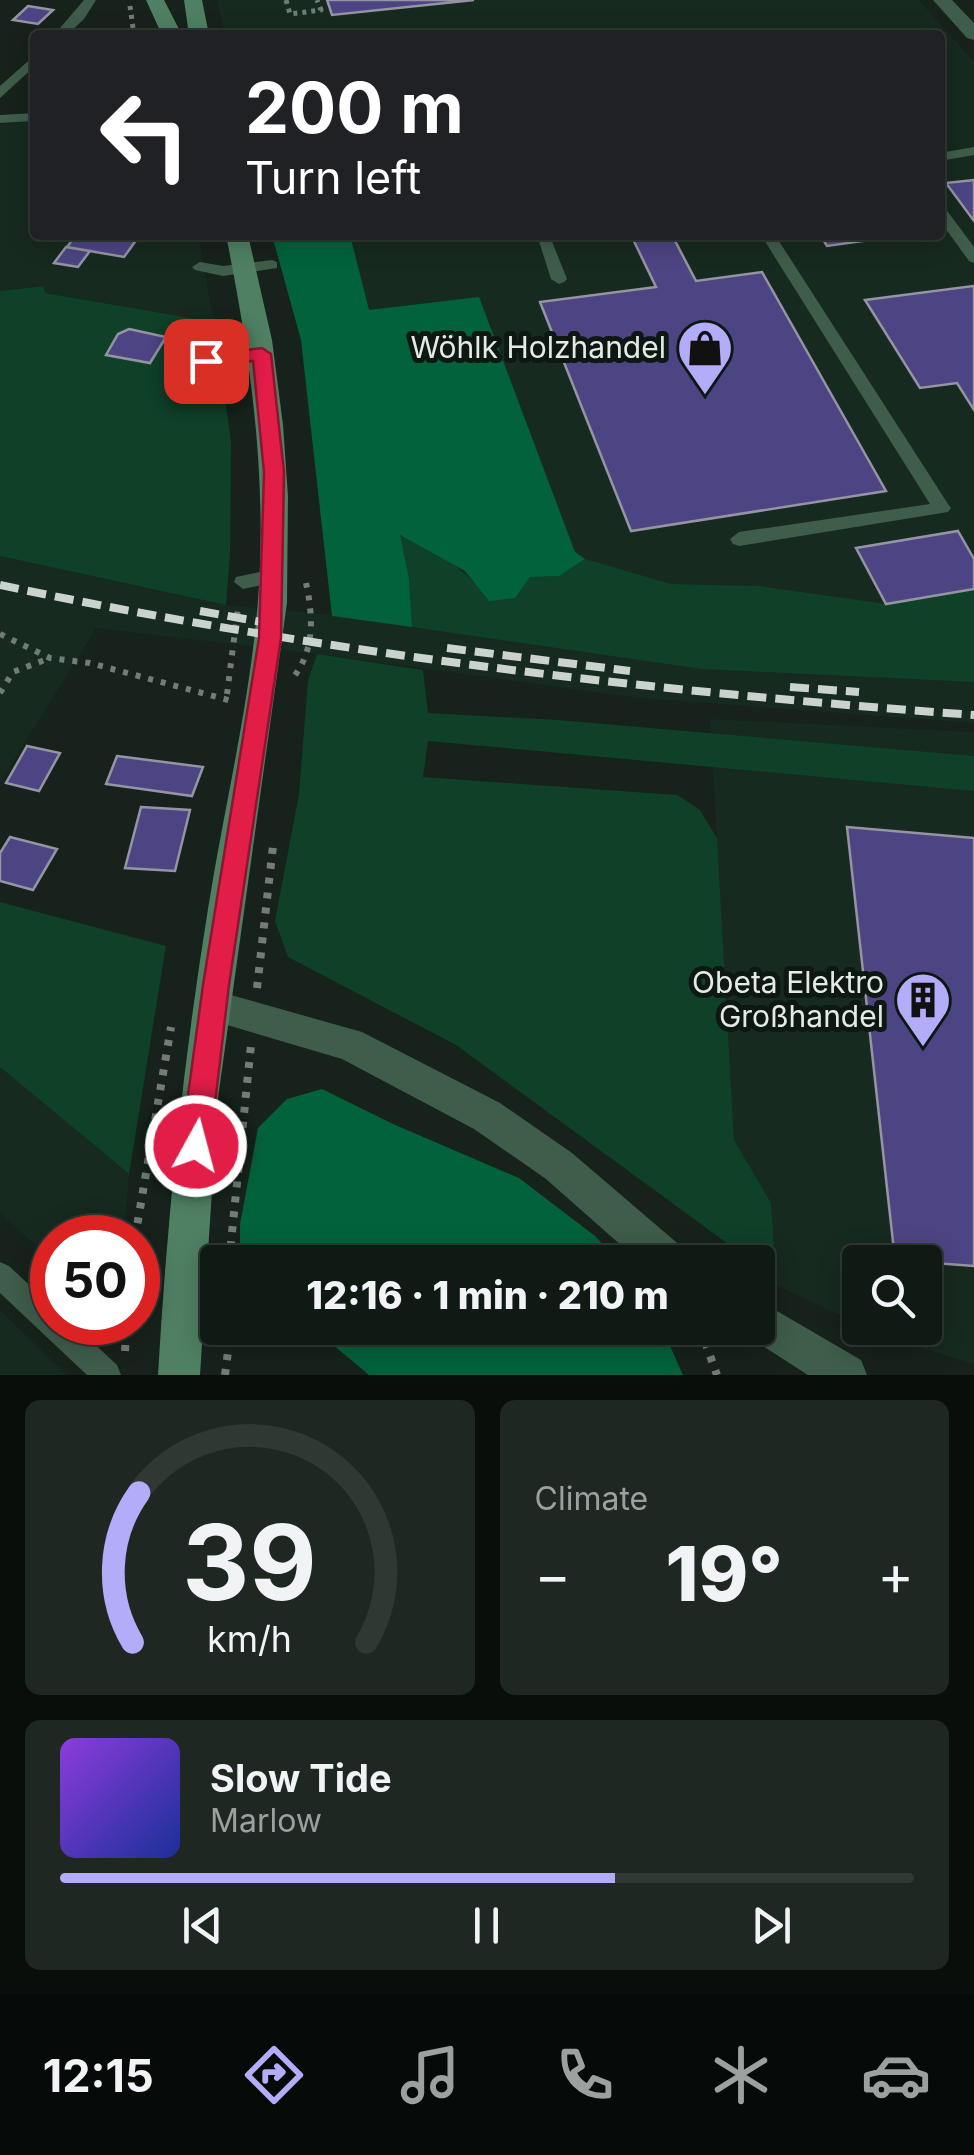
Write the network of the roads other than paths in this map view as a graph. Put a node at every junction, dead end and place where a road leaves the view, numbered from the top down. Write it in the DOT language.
graph roads {
  1 [pos="90,0"];
  2 [pos="155,0"];
  3 [pos="193,0"];
  4 [pos="942,0"];
  5 [pos="65,30"];
  6 [pos="170,30"];
  7 [pos="199,30"];
  8 [pos="974,34"];
  9 [pos="30,65"];
  10 [pos="0,94"];
  11 [pos="30,117"];
  12 [pos="0,120"];
  13 [pos="974,151"];
  14 [pos="945,156"];
  15 [pos="945,219"];
  16 [pos="238,240"];
  17 [pos="543,240"];
  18 [pos="771,240"];
  19 [pos="974,258"];
  20 [pos="272,265"];
  21 [pos="200,267"];
  22 [pos="244,268"];
  23 [pos="558,279"];
  24 [pos="262,354"];
  25 [pos="206,361"];
  26 [pos="739,539"];
  27 [pos="274,576"];
  28 [pos="243,582"];
  29 [pos="213,1006"];
  30 [pos="650,1245"];
  31 [pos="0,1275"];
  32 [pos="775,1331"];
  33 [pos="106,1375"];
  34 [pos="179,1375"];
  35 [pos="846,1375"];
  1 -- 5 [label="lane"];
  2 -- 6 [label="main road"];
  3 -- 7 [label="main road"];
  4 -- 8 [label="street"];
  9 -- 10 [label="lane"];
  11 -- 12 [label="lane"];
  13 -- 14 [label="lane"];
  15 -- 19 [label="lane"];
  16 -- 22 [label="main road"];
  17 -- 23 [label="lane"];
  18 -- 26 [label="lane"];
  20 -- 22 [label="lane"];
  21 -- 22 [label="lane"];
  22 -- 24 [label="main road"];
  24 -- 25 [label="lane"];
  24 -- 27 [label="main road"];
  27 -- 28 [label="lane"];
  27 -- 29 [label="main road"];
  29 -- 30 [label="street"];
  29 -- 34 [label="main road"];
  31 -- 33 [label="lane"];
  32 -- 35 [label="street"];
}
